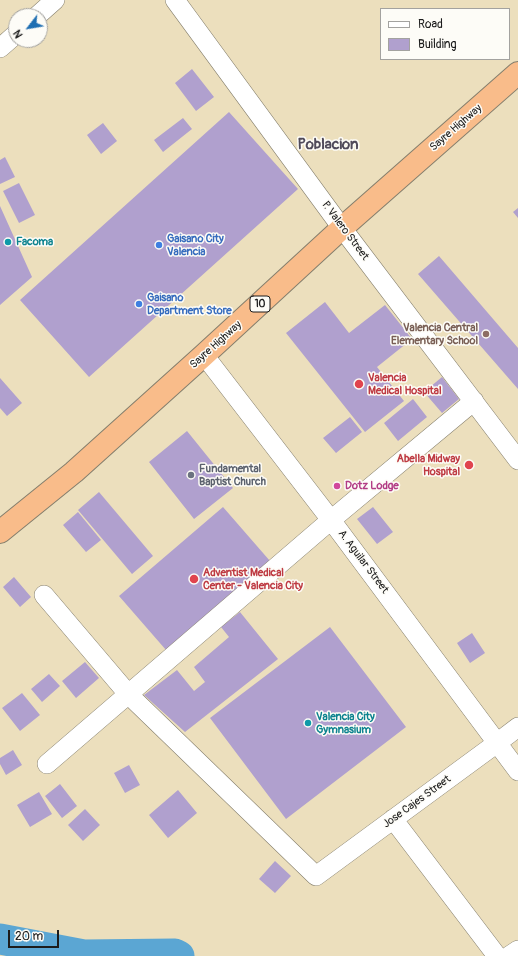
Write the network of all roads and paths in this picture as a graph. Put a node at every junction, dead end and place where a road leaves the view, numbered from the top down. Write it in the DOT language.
graph roads {
  1 [pos="56,0"];
  2 [pos="175,0"];
  3 [pos="46,8"];
  4 [pos="8,41"];
  5 [pos="0,48"];
  6 [pos="518,73"];
  7 [pos="342,228"];
  8 [pos="204,355"];
  9 [pos="474,401"];
  10 [pos="518,460"];
  11 [pos="331,520"];
  12 [pos="0,532"];
  13 [pos="44,595"];
  14 [pos="129,695"];
  15 [pos="518,727"];
  16 [pos="497,743"];
  17 [pos="47,764"];
  18 [pos="518,771"];
  19 [pos="393,819"];
  20 [pos="518,950"];
  21 [pos="497,956"];
  22 [pos="509,956"];
  1 -- 3 [label="street"];
  2 -- 7 [label="street, P. Valero Street"];
  4 -- 5 [label="street"];
  6 -- 7 [label="highway, Sayre Highway / 10"];
  7 -- 8 [label="highway, Sayre Highway / 10"];
  7 -- 9 [label="street, P. Valero Street"];
  8 -- 11 [label="street, A. Aguilar Street"];
  8 -- 12 [label="highway, Sayre Highway / 10"];
  9 -- 10 [label="street, P. Valero Street"];
  9 -- 11 [label="street"];
  11 -- 14 [label="street"];
  11 -- 16 [label="street, A. Aguilar Street"];
  13 -- 14 [label="street"];
  14 -- 17 [label="street"];
  14 -- 19 [label="street, Jose Cajes Street"];
  15 -- 16 [label="street, Jose Cajes Street"];
  16 -- 18 [label="street, A. Aguilar Street"];
  16 -- 19 [label="street, Jose Cajes Street"];
  19 -- 21 [label="street"];
  20 -- 22 [label="street"];
}
